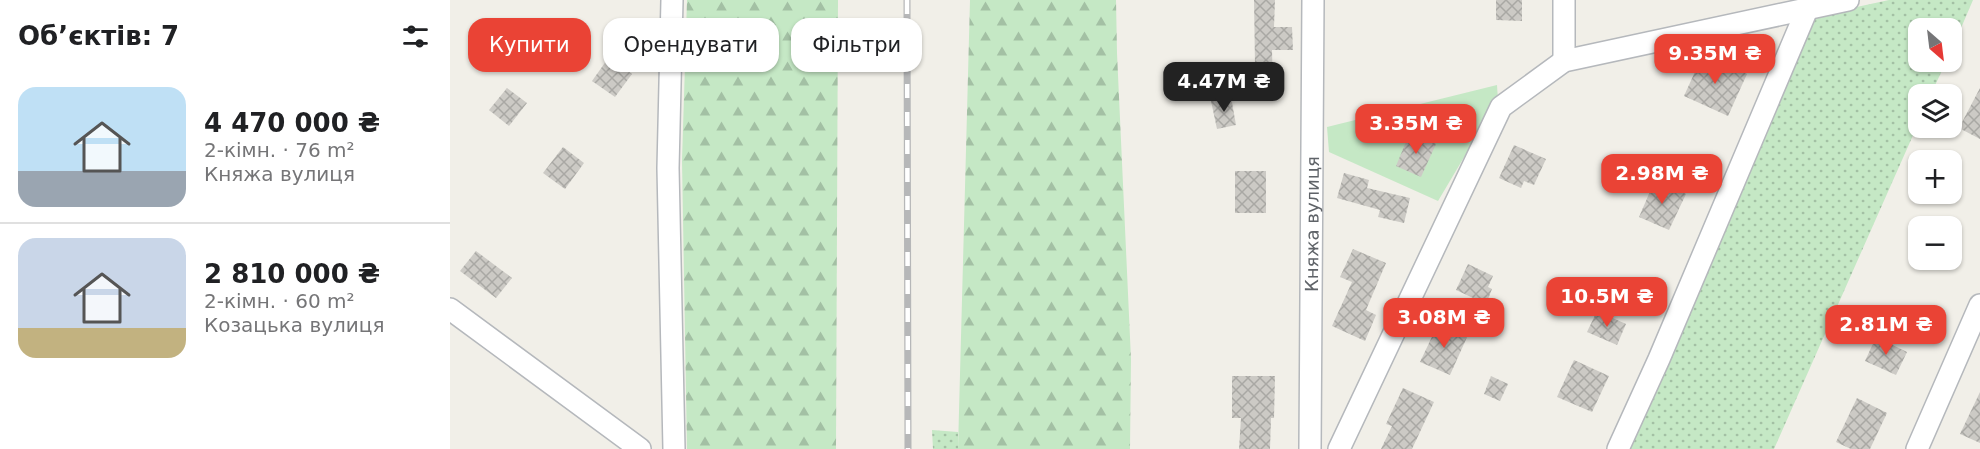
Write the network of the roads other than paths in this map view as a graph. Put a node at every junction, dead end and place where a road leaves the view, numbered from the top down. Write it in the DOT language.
graph roads {
  1 [pos="672,0"];
  2 [pos="1313,0"];
  3 [pos="1564,0"];
  4 [pos="1848,0"];
  5 [pos="1810,4"];
  6 [pos="1564,61"];
  7 [pos="1980,305"];
  8 [pos="450,309"];
  9 [pos="640,449"];
  10 [pos="674,449"];
  11 [pos="1310,449"];
  12 [pos="1339,449"];
  13 [pos="1618,449"];
  14 [pos="1917,449"];
  1 -- 10 [label="street"];
  2 -- 11 [label="street, Княжа вулиця"];
  3 -- 6 [label="street"];
  4 -- 5 [label="street"];
  5 -- 6 [label="street"];
  5 -- 13 [label="street"];
  6 -- 12 [label="street"];
  7 -- 14 [label="street"];
  8 -- 9 [label="street"];
}
